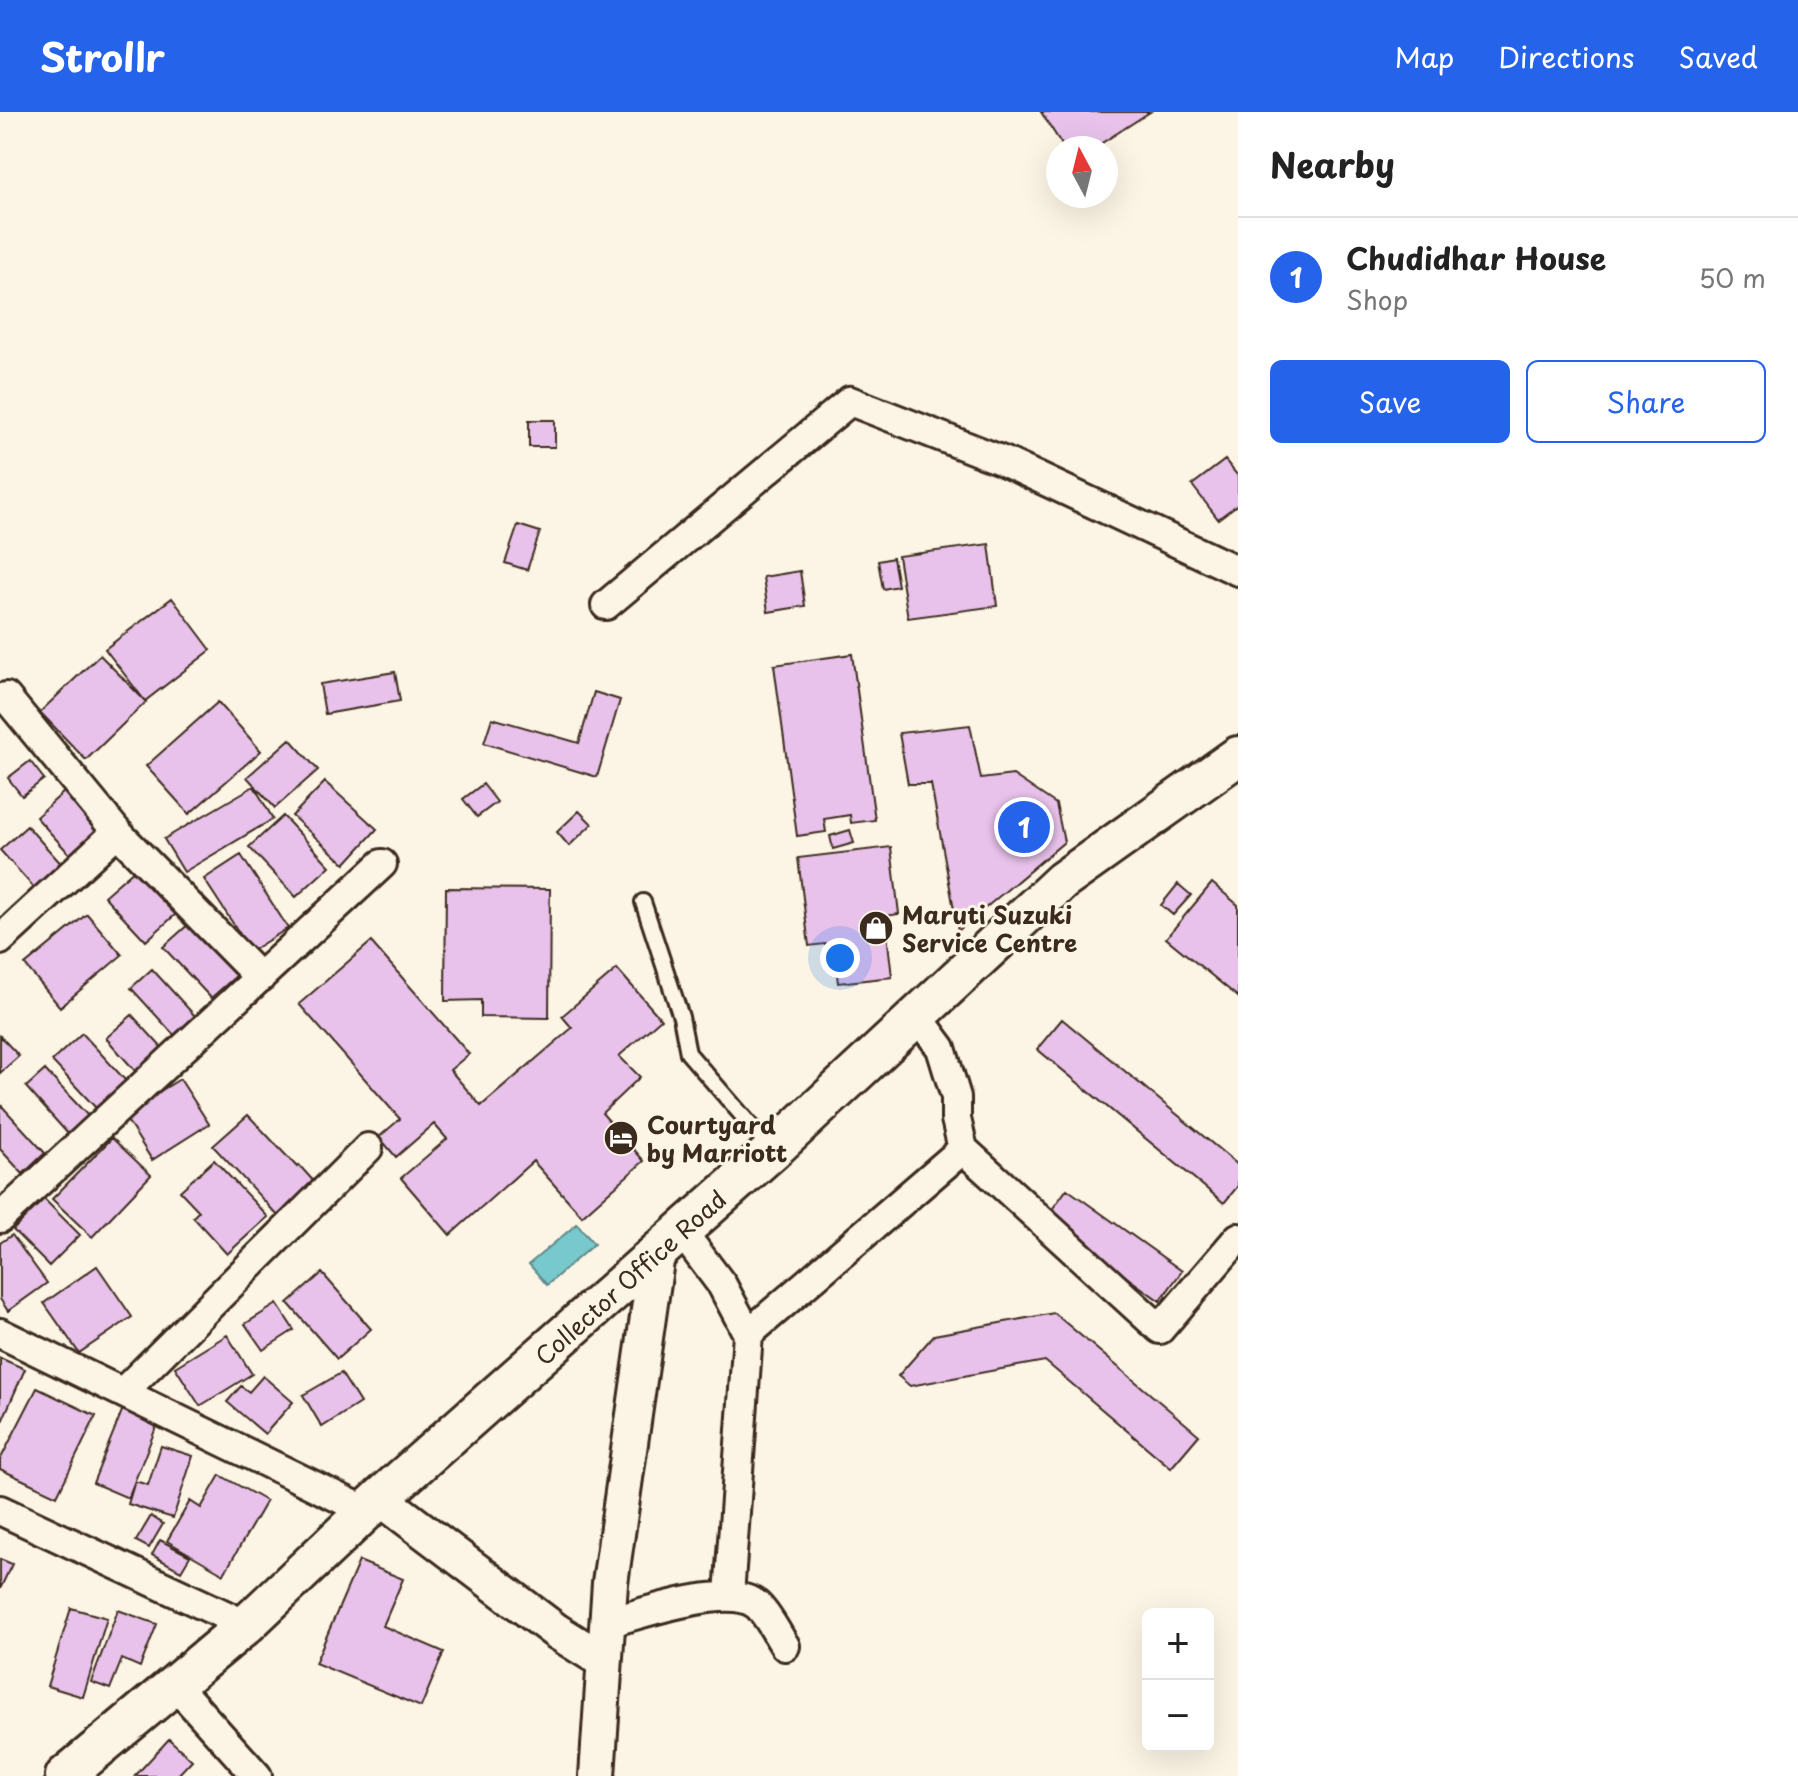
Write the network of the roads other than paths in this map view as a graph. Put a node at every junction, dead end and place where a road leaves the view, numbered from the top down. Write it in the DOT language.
graph roads {
  1 [pos="1238,571"];
  2 [pos="606,605"];
  3 [pos="0,698"];
  4 [pos="1238,756"];
  5 [pos="117,832"];
  6 [pos="382,864"];
  7 [pos="643,902"];
  8 [pos="0,940"];
  9 [pos="260,978"];
  10 [pos="918,1017"];
  11 [pos="368,1148"];
  12 [pos="963,1149"];
  13 [pos="773,1150"];
  14 [pos="0,1218"];
  15 [pos="1238,1238"];
  16 [pos="670,1243"];
  17 [pos="0,1333"];
  18 [pos="748,1334"];
  19 [pos="123,1392"];
  20 [pos="373,1504"];
  21 [pos="0,1510"];
  22 [pos="729,1595"];
  23 [pos="607,1623"];
  24 [pos="246,1625"];
  25 [pos="785,1646"];
  26 [pos="604,1661"];
  27 [pos="175,1685"];
  28 [pos="65,1776"];
  29 [pos="257,1776"];
  30 [pos="597,1776"];
  1 -- 2 [label="street"];
  3 -- 5 [label="street"];
  4 -- 10 [label="main road, Collector Office Road"];
  5 -- 8 [label="street"];
  5 -- 9 [label="street"];
  6 -- 9 [label="street"];
  7 -- 13 [label="lane"];
  9 -- 14 [label="street"];
  10 -- 12 [label="street"];
  10 -- 13 [label="main road, Collector Office Road"];
  11 -- 19 [label="street"];
  12 -- 15 [label="street"];
  12 -- 18 [label="street"];
  13 -- 16 [label="main road, Collector Office Road"];
  16 -- 18 [label="street"];
  16 -- 20 [label="main road, Collector Office Road"];
  16 -- 23 [label="street"];
  17 -- 19 [label="street"];
  18 -- 22 [label="street"];
  19 -- 20 [label="street"];
  20 -- 24 [label="main road, Collector Office Road"];
  20 -- 26 [label="street"];
  21 -- 24 [label="street"];
  22 -- 23 [label="street"];
  22 -- 25 [label="street"];
  23 -- 26 [label="street"];
  24 -- 27 [label="main road, Collector Office Road"];
  26 -- 30 [label="street"];
  27 -- 28 [label="main road, Collector Office Road"];
  27 -- 29 [label="street"];
}
